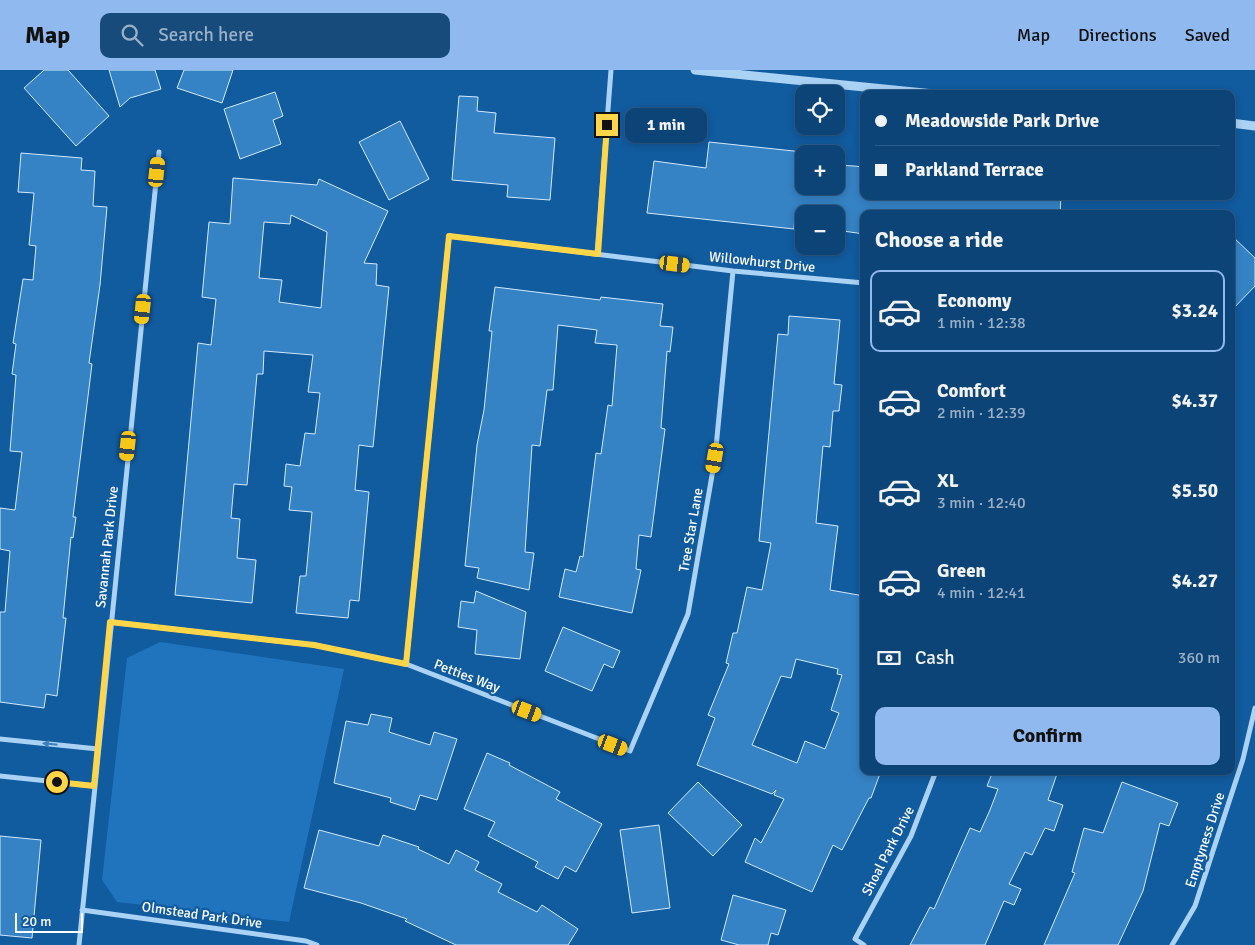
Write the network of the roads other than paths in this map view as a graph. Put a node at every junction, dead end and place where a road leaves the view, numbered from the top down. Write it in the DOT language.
graph roads {
  1 [pos="612,70"];
  2 [pos="695,70"];
  3 [pos="894,90"];
  4 [pos="1235,124"];
  5 [pos="1255,126"];
  6 [pos="159,152"];
  7 [pos="598,254"];
  8 [pos="733,271"];
  9 [pos="860,283"];
  10 [pos="110,622"];
  11 [pos="406,664"];
  12 [pos="1255,708"];
  13 [pos="0,738"];
  14 [pos="98,749"];
  15 [pos="630,752"];
  16 [pos="934,775"];
  17 [pos="0,776"];
  18 [pos="94,786"];
  19 [pos="82,910"];
  20 [pos="79,945"];
  21 [pos="317,945"];
  22 [pos="864,945"];
  23 [pos="1172,945"];
  1 -- 7 [label="street"];
  2 -- 3 [label="street"];
  4 -- 5 [label="street"];
  6 -- 10 [label="street, Savannah Park Drive"];
  7 -- 8 [label="street, Willowhurst Drive"];
  7 -- 11 [label="street, Willowhurst Drive"];
  8 -- 9 [label="street, Willowhurst Drive"];
  8 -- 15 [label="street, Tree Star Lane"];
  10 -- 11 [label="street, Petties Way"];
  10 -- 14 [label="street, Savannah Park Drive"];
  11 -- 15 [label="street, Petties Way"];
  12 -- 23 [label="street, Emptyness Drive"];
  14 -- 13 [label="street, one-way"];
  14 -- 18 [label="street, Savannah Park Drive"];
  16 -- 22 [label="street, Shoal Park Drive"];
  17 -- 18 [label="street"];
  18 -- 19 [label="street, Savannah Park Drive"];
  19 -- 20 [label="street, Savannah Park Drive"];
  19 -- 21 [label="street, Olmstead Park Drive"];
}
